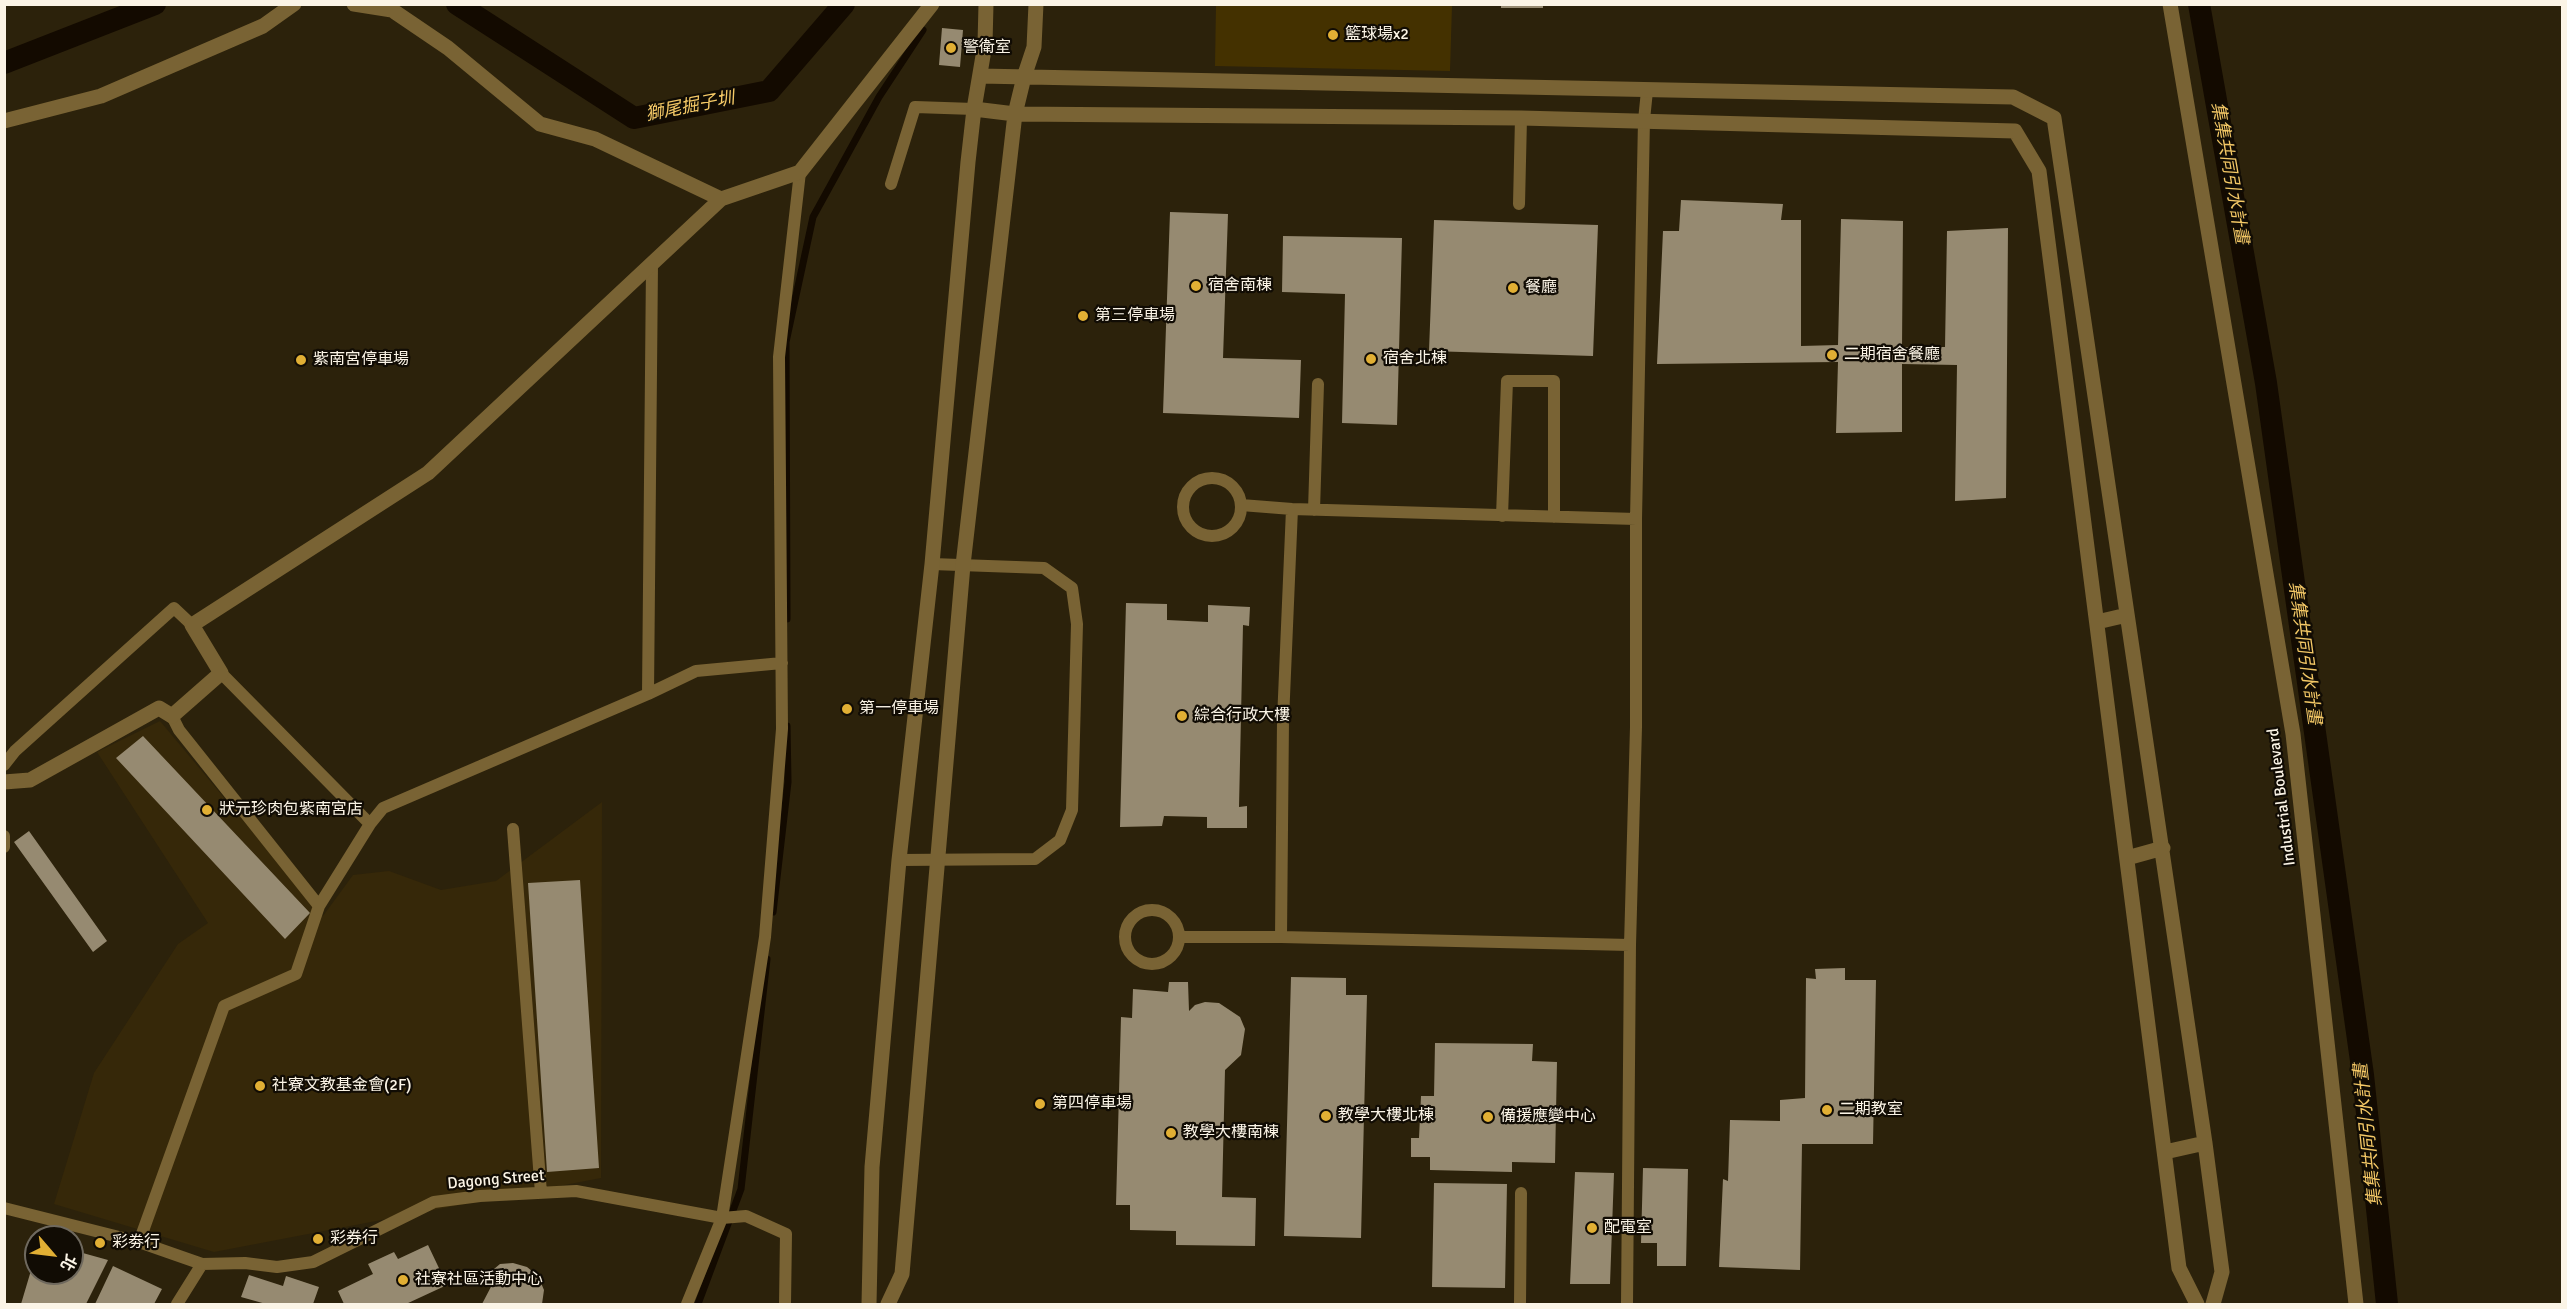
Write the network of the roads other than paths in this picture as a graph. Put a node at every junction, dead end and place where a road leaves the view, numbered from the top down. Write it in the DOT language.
graph roads {
  1 [pos="294,4"];
  2 [pos="354,4"];
  3 [pos="932,4"];
  4 [pos="986,4"];
  5 [pos="1036,4"];
  6 [pos="2170,4"];
  7 [pos="980,76"];
  8 [pos="1024,77"];
  9 [pos="1647,91"];
  10 [pos="974,109"];
  11 [pos="1015,114"];
  12 [pos="1521,118"];
  13 [pos="1644,120"];
  14 [pos="4,121"];
  15 [pos="800,172"];
  16 [pos="891,184"];
  17 [pos="721,199"];
  18 [pos="1519,204"];
  19 [pos="652,264"];
  20 [pos="1318,384"];
  21 [pos="1241,505"];
  22 [pos="1292,509"];
  23 [pos="1314,510"];
  24 [pos="1502,516"];
  25 [pos="1554,518"];
  26 [pos="1636,519"];
  27 [pos="932,564"];
  28 [pos="963,565"];
  29 [pos="2127,615"];
  30 [pos="2097,622"];
  31 [pos="192,625"];
  32 [pos="782,663"];
  33 [pos="221,673"];
  34 [pos="648,694"];
  35 [pos="172,716"];
  36 [pos="4,765"];
  37 [pos="4,782"];
  38 [pos="370,824"];
  39 [pos="513,829"];
  40 [pos="4,836"];
  41 [pos="4,847"];
  42 [pos="2163,849"];
  43 [pos="2127,858"];
  44 [pos="899,860"];
  45 [pos="936,861"];
  46 [pos="319,906"];
  47 [pos="1180,937"];
  48 [pos="1281,937"];
  49 [pos="1630,945"];
  50 [pos="2205,1143"];
  51 [pos="2165,1152"];
  52 [pos="541,1193"];
  53 [pos="1521,1193"];
  54 [pos="4,1208"];
  55 [pos="722,1218"];
  56 [pos="139,1242"];
  57 [pos="202,1264"];
  58 [pos="177,1305"];
  59 [pos="687,1305"];
  60 [pos="785,1305"];
  61 [pos="869,1305"];
  62 [pos="888,1305"];
  63 [pos="1520,1305"];
  64 [pos="1626,1305"];
  65 [pos="2197,1305"];
  66 [pos="2212,1305"];
  67 [pos="2356,1305"];
  1 -- 14 [label="street"];
  2 -- 17 [label="street"];
  3 -- 15 [label="street"];
  4 -- 7 [label="street"];
  5 -- 8 [label="street"];
  6 -- 67 [label="street, Industrial Boulevard"];
  7 -- 8 [label="street"];
  7 -- 10 [label="street"];
  8 -- 9 [label="street"];
  8 -- 11 [label="street"];
  9 -- 13 [label="lane"];
  9 -- 29 [label="street"];
  10 -- 11 [label="street"];
  10 -- 16 [label="lane"];
  10 -- 27 [label="street"];
  11 -- 12 [label="street"];
  11 -- 28 [label="street"];
  12 -- 13 [label="street"];
  12 -- 18 [label="lane"];
  13 -- 26 [label="lane"];
  13 -- 30 [label="street"];
  15 -- 17 [label="street"];
  15 -- 32 [label="lane"];
  17 -- 19 [label="street"];
  19 -- 31 [label="street"];
  19 -- 34 [label="lane"];
  20 -- 23 [label="lane"];
  21 -- 21 [label="lane"];
  21 -- 22 [label="lane"];
  22 -- 23 [label="lane"];
  22 -- 48 [label="lane"];
  23 -- 24 [label="lane"];
  24 -- 25 [label="lane"];
  24 -- 25 [label="lane"];
  25 -- 26 [label="lane"];
  26 -- 49 [label="lane"];
  27 -- 28 [label="lane"];
  27 -- 44 [label="street"];
  28 -- 45 [label="street"];
  28 -- 45 [label="lane"];
  29 -- 30 [label="street"];
  29 -- 42 [label="street"];
  30 -- 43 [label="street"];
  31 -- 33 [label="street"];
  31 -- 36 [label="lane"];
  32 -- 34 [label="lane"];
  32 -- 55 [label="lane"];
  33 -- 35 [label="street"];
  33 -- 38 [label="lane"];
  34 -- 38 [label="lane"];
  35 -- 37 [label="street"];
  35 -- 46 [label="lane"];
  38 -- 46 [label="lane"];
  39 -- 52 [label="lane"];
  40 -- 41 [label="lane"];
  42 -- 43 [label="street"];
  42 -- 50 [label="street"];
  43 -- 51 [label="street"];
  44 -- 45 [label="lane"];
  44 -- 61 [label="street"];
  45 -- 62 [label="street"];
  46 -- 56 [label="lane"];
  47 -- 47 [label="lane"];
  47 -- 48 [label="lane"];
  48 -- 49 [label="lane"];
  49 -- 64 [label="lane"];
  50 -- 51 [label="street"];
  50 -- 66 [label="street"];
  51 -- 65 [label="street"];
  52 -- 55 [label="lane, Dagong Street"];
  52 -- 57 [label="lane, Dagong Street"];
  53 -- 63 [label="lane"];
  54 -- 56 [label="lane, Dagong Street"];
  55 -- 59 [label="lane"];
  55 -- 60 [label="lane, Dagong Street"];
  56 -- 57 [label="lane, Dagong Street"];
  57 -- 58 [label="lane"];
}
